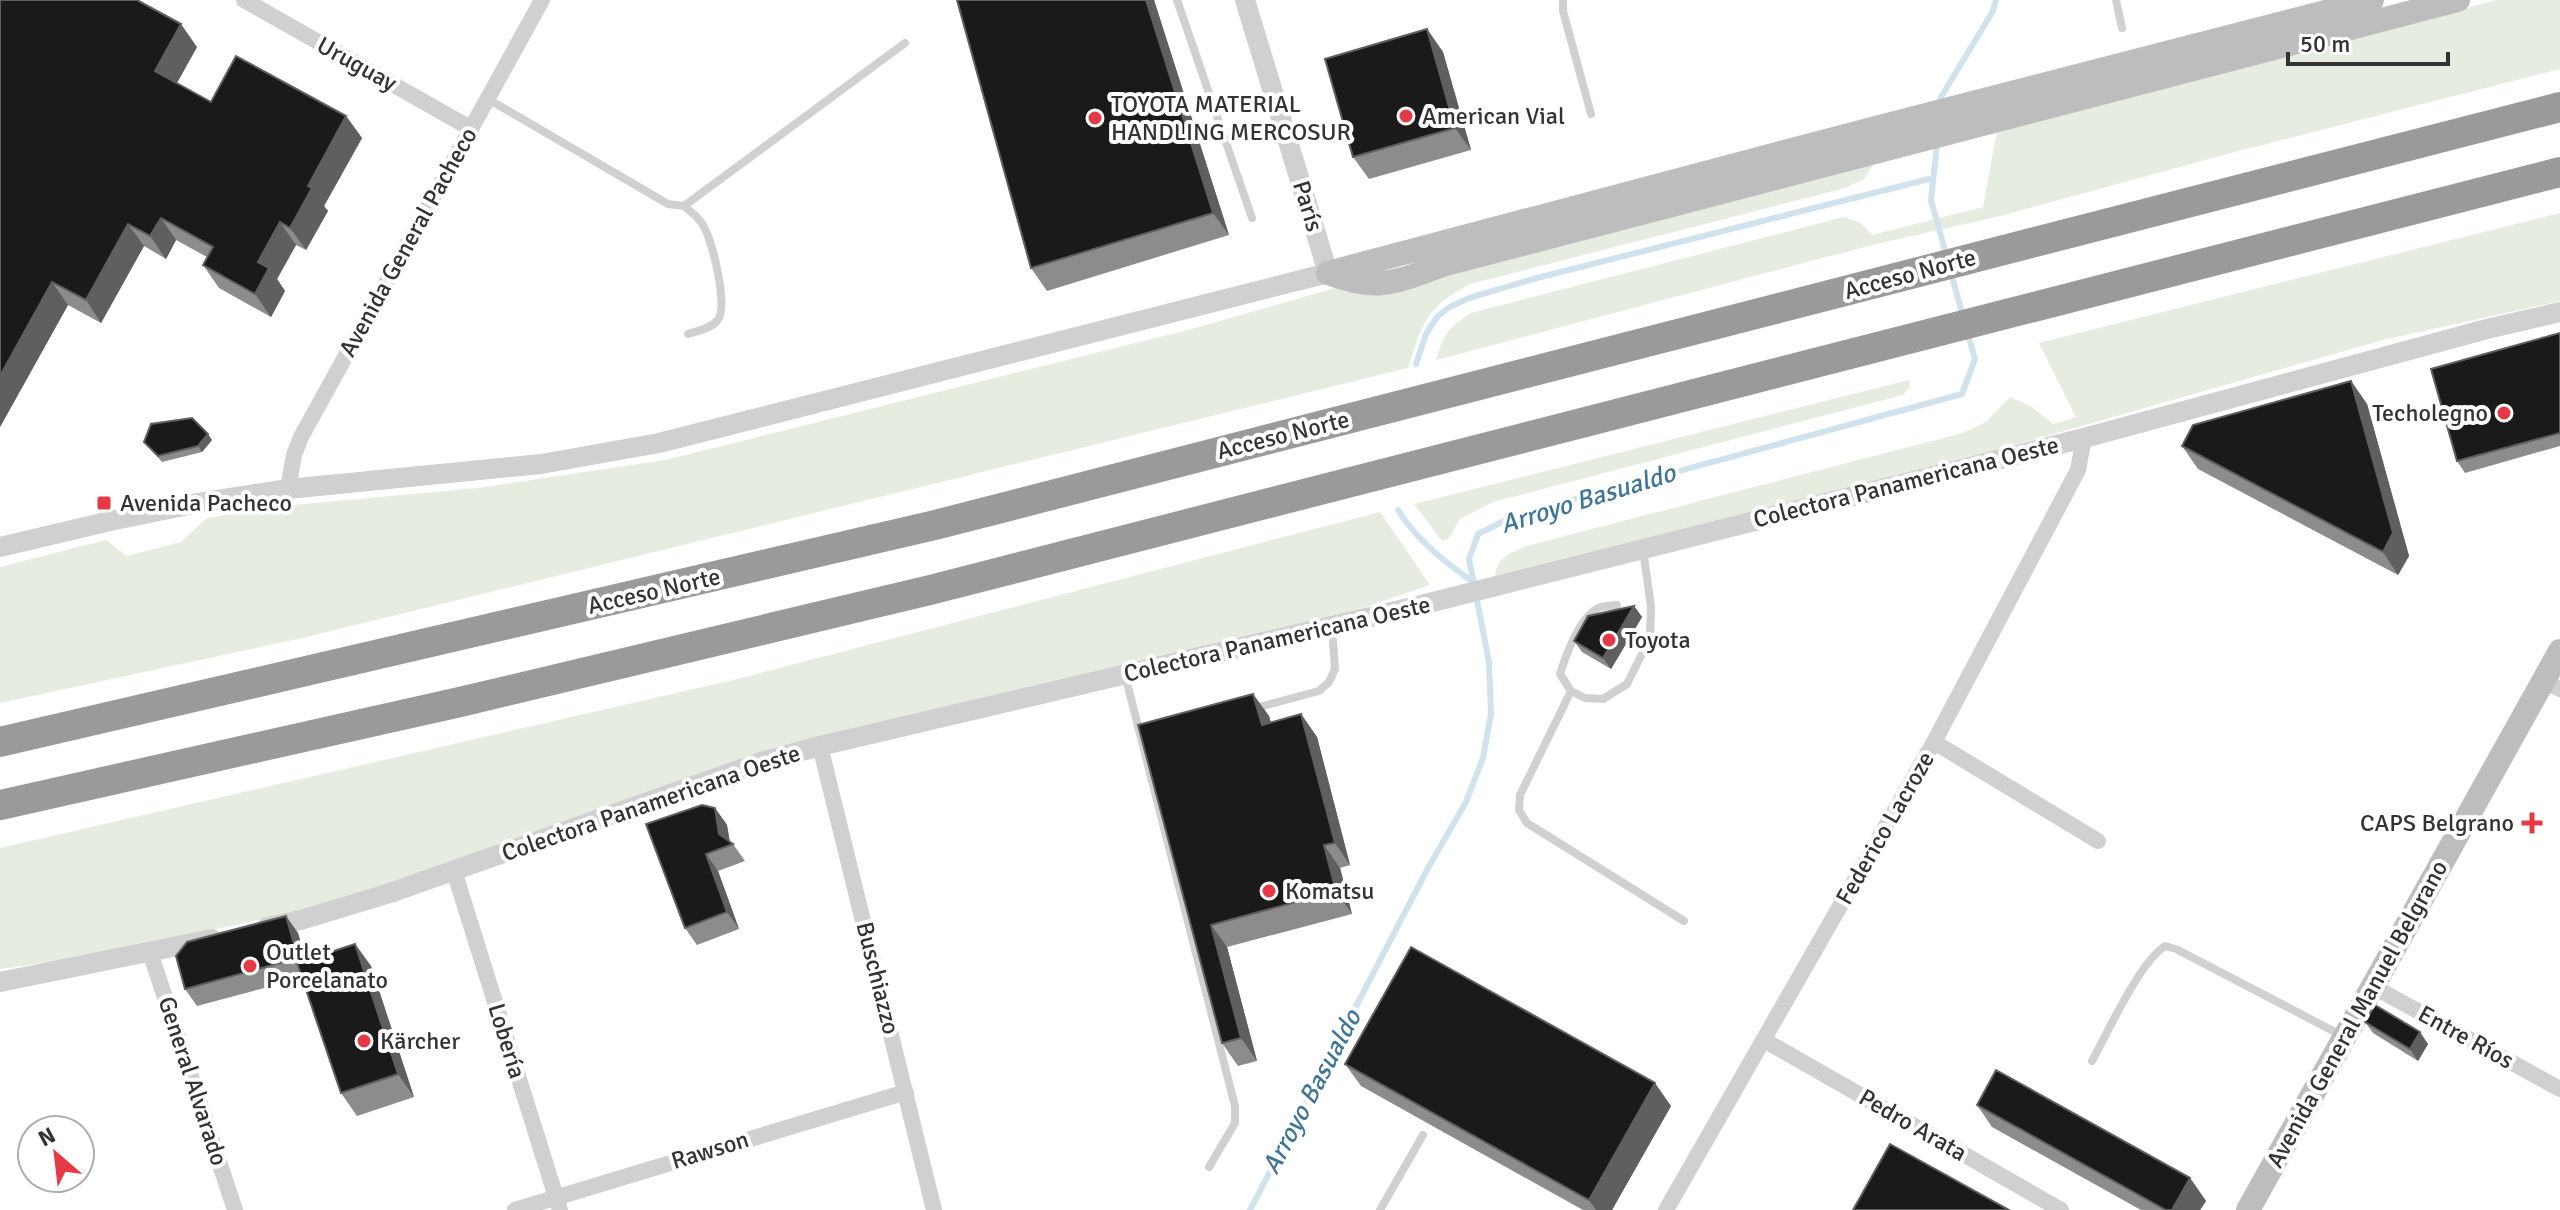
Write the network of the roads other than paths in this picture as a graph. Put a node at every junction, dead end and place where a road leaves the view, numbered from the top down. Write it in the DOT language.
graph roads {
  1 [pos="244,0"];
  2 [pos="542,0"];
  3 [pos="1177,0"];
  4 [pos="1245,0"];
  5 [pos="1563,0"];
  6 [pos="2116,0"];
  7 [pos="2372,0"];
  8 [pos="2458,0"];
  9 [pos="2122,28"];
  10 [pos="905,43"];
  11 [pos="487,99"];
  12 [pos="2014,105"];
  13 [pos="2560,107"];
  14 [pos="1591,114"];
  15 [pos="470,128"];
  16 [pos="2560,172"];
  17 [pos="684,206"];
  18 [pos="1252,218"];
  19 [pos="1328,273"];
  20 [pos="2560,312"];
  21 [pos="688,334"];
  22 [pos="2084,438"];
  23 [pos="288,489"];
  24 [pos="0,547"];
  25 [pos="1643,548"];
  26 [pos="1617,605"];
  27 [pos="1332,627"];
  28 [pos="2560,651"];
  29 [pos="1124,674"];
  30 [pos="2552,685"];
  31 [pos="1571,691"];
  32 [pos="1236,713"];
  33 [pos="0,742"];
  34 [pos="1934,742"];
  35 [pos="820,746"];
  36 [pos="0,805"];
  37 [pos="2098,841"];
  38 [pos="454,871"];
  39 [pos="1684,921"];
  40 [pos="150,952"];
  41 [pos="0,982"];
  42 [pos="2372,986"];
  43 [pos="2344,1037"];
  44 [pos="1764,1040"];
  45 [pos="2092,1061"];
  46 [pos="2560,1089"];
  47 [pos="906,1092"];
  48 [pos="1423,1135"];
  49 [pos="1209,1167"];
  50 [pos="558,1203"];
  51 [pos="235,1210"];
  52 [pos="515,1210"];
  53 [pos="934,1210"];
  54 [pos="1380,1210"];
  55 [pos="1666,1210"];
  56 [pos="2061,1210"];
  57 [pos="2248,1210"];
  1 -- 15 [label="street, Uruguay"];
  2 -- 11 [label="street, Avenida General Pacheco"];
  3 -- 18 [label="lane"];
  4 -- 19 [label="street, París"];
  5 -- 14 [label="lane"];
  6 -- 9 [label="lane"];
  7 -- 12 [label="main road"];
  8 -- 12 [label="main road"];
  10 -- 17 [label="lane"];
  11 -- 15 [label="street, Avenida General Pacheco"];
  11 -- 17 [label="lane"];
  12 -- 19 [label="main road"];
  13 -- 33 [label="highway, Acceso Norte"];
  15 -- 23 [label="street, Avenida General Pacheco"];
  16 -- 36 [label="highway"];
  17 -- 21 [label="lane"];
  19 -- 23 [label="street"];
  20 -- 22 [label="street, Colectora Panamericana Oeste"];
  22 -- 25 [label="street, Colectora Panamericana Oeste"];
  22 -- 34 [label="street, Federico Lacroze"];
  23 -- 24 [label="street"];
  25 -- 27 [label="street, Colectora Panamericana Oeste"];
  25 -- 31 [label="lane"];
  26 -- 31 [label="lane"];
  27 -- 29 [label="street, Colectora Panamericana Oeste"];
  27 -- 32 [label="lane"];
  28 -- 30 [label="main road, Avenida General Manuel Belgrano"];
  29 -- 35 [label="street, Colectora Panamericana Oeste"];
  29 -- 49 [label="lane"];
  30 -- 42 [label="main road, Avenida General Manuel Belgrano"];
  31 -- 39 [label="lane"];
  34 -- 37 [label="street"];
  34 -- 44 [label="street, Federico Lacroze"];
  35 -- 38 [label="street, Colectora Panamericana Oeste"];
  35 -- 47 [label="street, Buschiazzo"];
  38 -- 40 [label="street, Colectora Panamericana Oeste"];
  38 -- 50 [label="street, Lobería"];
  40 -- 41 [label="street, Colectora Panamericana Oeste"];
  40 -- 51 [label="street, General Alvarado"];
  42 -- 43 [label="main road, Avenida General Manuel Belgrano"];
  42 -- 46 [label="street, Entre Ríos"];
  43 -- 45 [label="lane"];
  43 -- 57 [label="main road, Avenida General Manuel Belgrano"];
  44 -- 55 [label="street, Federico Lacroze"];
  44 -- 56 [label="street, Pedro Arata"];
  47 -- 50 [label="street, Rawson"];
  47 -- 53 [label="street, Buschiazzo"];
  48 -- 54 [label="lane"];
  50 -- 52 [label="street, Rawson"];
}
